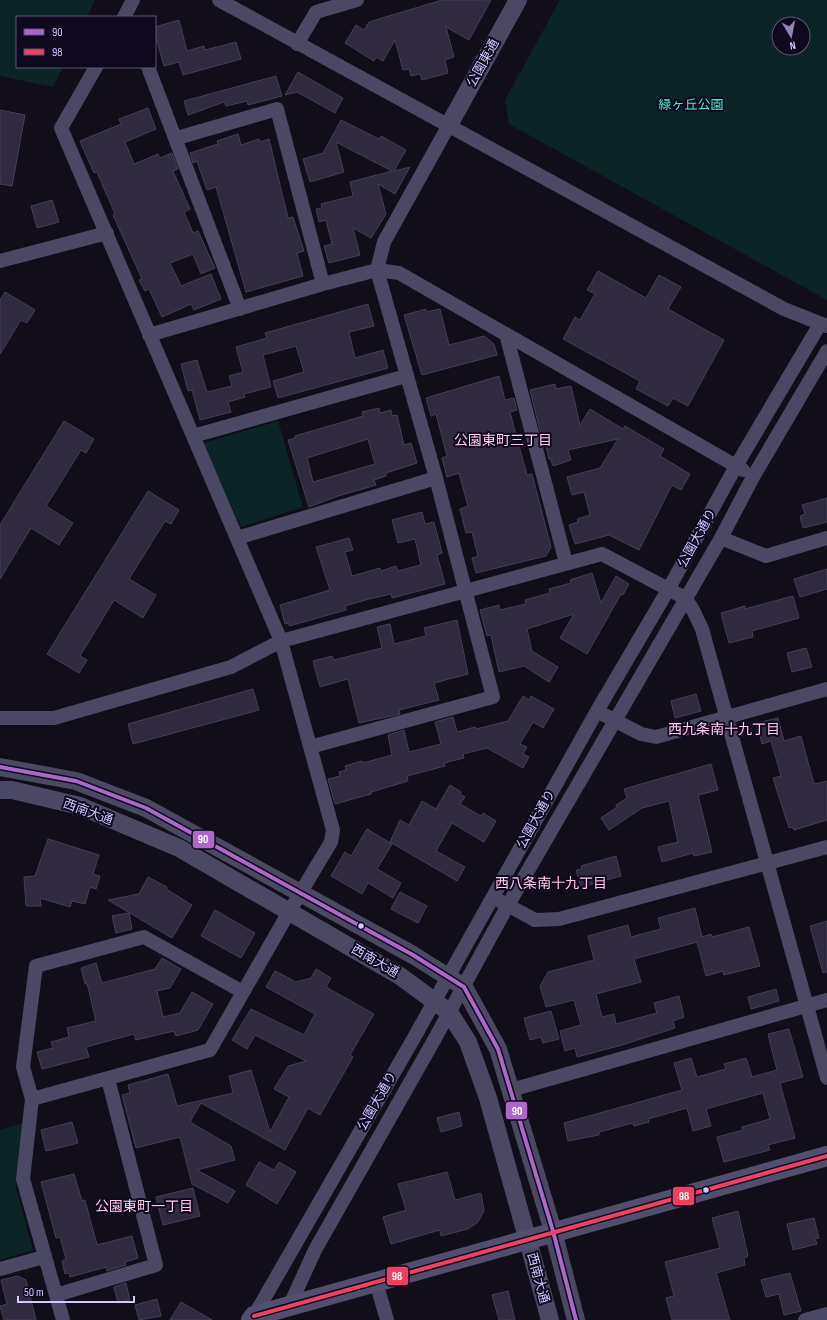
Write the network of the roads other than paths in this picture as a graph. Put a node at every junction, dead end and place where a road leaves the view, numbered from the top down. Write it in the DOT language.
graph roads {
  1 [pos="219,0"];
  2 [pos="357,0"];
  3 [pos="518,0"];
  4 [pos="297,44"];
  5 [pos="95,68"];
  6 [pos="148,68"];
  7 [pos="449,125"];
  8 [pos="177,138"];
  9 [pos="107,233"];
  10 [pos="0,261"];
  11 [pos="377,270"];
  12 [pos="323,284"];
  13 [pos="240,309"];
  14 [pos="824,325"];
  15 [pos="149,334"];
  16 [pos="506,334"];
  17 [pos="827,351"];
  18 [pos="406,376"];
  19 [pos="193,436"];
  20 [pos="736,466"];
  21 [pos="753,477"];
  22 [pos="436,478"];
  23 [pos="237,538"];
  24 [pos="721,538"];
  25 [pos="827,538"];
  26 [pos="566,562"];
  27 [pos="668,590"];
  28 [pos="465,591"];
  29 [pos="685,598"];
  30 [pos="281,641"];
  31 [pos="827,689"];
  32 [pos="597,711"];
  33 [pos="0,718"];
  34 [pos="727,718"];
  35 [pos="615,721"];
  36 [pos="310,747"];
  37 [pos="0,767"];
  38 [pos="0,790"];
  39 [pos="827,847"];
  40 [pos="767,864"];
  41 [pos="300,893"];
  42 [pos="493,897"];
  43 [pos="508,905"];
  44 [pos="289,912"];
  45 [pos="447,976"];
  46 [pos="464,987"];
  47 [pos="244,992"];
  48 [pos="433,1000"];
  49 [pos="827,1000"];
  50 [pos="806,1005"];
  51 [pos="449,1012"];
  52 [pos="827,1078"];
  53 [pos="108,1079"];
  54 [pos="511,1090"];
  55 [pos="32,1099"];
  56 [pos="827,1156"];
  57 [pos="553,1231"];
  58 [pos="527,1238"];
  59 [pos="44,1257"];
  60 [pos="0,1269"];
  61 [pos="376,1282"];
  62 [pos="56,1295"];
  63 [pos="284,1313"];
  64 [pos="827,1314"];
  65 [pos="252,1318"];
  66 [pos="63,1320"];
  67 [pos="387,1320"];
  68 [pos="550,1320"];
  69 [pos="576,1320"];
  70 [pos="805,1320"];
  1 -- 4 [label="street"];
  2 -- 4 [label="street"];
  3 -- 7 [label="street, 公園東通"];
  4 -- 7 [label="street"];
  5 -- 9 [label="street"];
  6 -- 8 [label="street"];
  7 -- 11 [label="street"];
  7 -- 14 [label="street"];
  8 -- 12 [label="street"];
  8 -- 13 [label="street"];
  9 -- 10 [label="street"];
  9 -- 15 [label="street"];
  11 -- 12 [label="street"];
  11 -- 16 [label="street"];
  11 -- 18 [label="street"];
  12 -- 13 [label="street"];
  13 -- 15 [label="street"];
  14 -- 20 [label="street, 公園大通り"];
  15 -- 19 [label="street"];
  16 -- 20 [label="street"];
  16 -- 26 [label="street"];
  17 -- 21 [label="street, 公園大通り"];
  18 -- 19 [label="street"];
  18 -- 22 [label="street"];
  19 -- 23 [label="street"];
  20 -- 21 [label="street"];
  20 -- 27 [label="street, 公園大通り"];
  21 -- 24 [label="street, 公園大通り"];
  22 -- 23 [label="street"];
  22 -- 28 [label="street"];
  23 -- 30 [label="street"];
  24 -- 25 [label="street"];
  24 -- 29 [label="street, 公園大通り"];
  26 -- 27 [label="street"];
  26 -- 28 [label="street"];
  27 -- 29 [label="street"];
  27 -- 32 [label="street, 公園大通り"];
  28 -- 30 [label="street"];
  28 -- 36 [label="street"];
  29 -- 34 [label="street"];
  29 -- 35 [label="street, 公園大通り"];
  30 -- 33 [label="street"];
  30 -- 36 [label="street"];
  31 -- 34 [label="street"];
  32 -- 35 [label="street"];
  32 -- 42 [label="street, 公園大通り"];
  34 -- 35 [label="street"];
  34 -- 40 [label="street"];
  35 -- 43 [label="street, 公園大通り"];
  36 -- 41 [label="street"];
  37 -- 41 [label="street, 西南大通"];
  38 -- 44 [label="street, 西南大通"];
  39 -- 40 [label="street"];
  40 -- 43 [label="street"];
  40 -- 50 [label="street"];
  41 -- 44 [label="street"];
  41 -- 45 [label="street, 西南大通"];
  42 -- 43 [label="street"];
  42 -- 45 [label="street, 公園大通り"];
  43 -- 46 [label="street, 公園大通り"];
  44 -- 47 [label="street"];
  44 -- 48 [label="street, 西南大通"];
  45 -- 46 [label="street, 西南大通"];
  45 -- 48 [label="street, 公園大通り"];
  46 -- 51 [label="street, 公園大通り"];
  46 -- 54 [label="street, 西南大通"];
  47 -- 53 [label="street"];
  47 -- 55 [label="street"];
  48 -- 51 [label="street, 西南大通"];
  48 -- 65 [label="street, 公園大通り"];
  49 -- 50 [label="street"];
  50 -- 52 [label="street"];
  50 -- 54 [label="street"];
  51 -- 58 [label="street, 西南大通"];
  51 -- 63 [label="street, 公園大通り"];
  53 -- 55 [label="street"];
  53 -- 62 [label="street"];
  54 -- 57 [label="street, 西南大通"];
  55 -- 59 [label="street"];
  56 -- 57 [label="main road"];
  57 -- 58 [label="main road"];
  57 -- 69 [label="street, 西南大通"];
  58 -- 61 [label="main road"];
  58 -- 68 [label="street, 西南大通"];
  59 -- 60 [label="street"];
  59 -- 62 [label="street"];
  61 -- 63 [label="main road"];
  61 -- 67 [label="street"];
  62 -- 66 [label="street"];
  63 -- 65 [label="main road"];
  64 -- 70 [label="street"];
}
